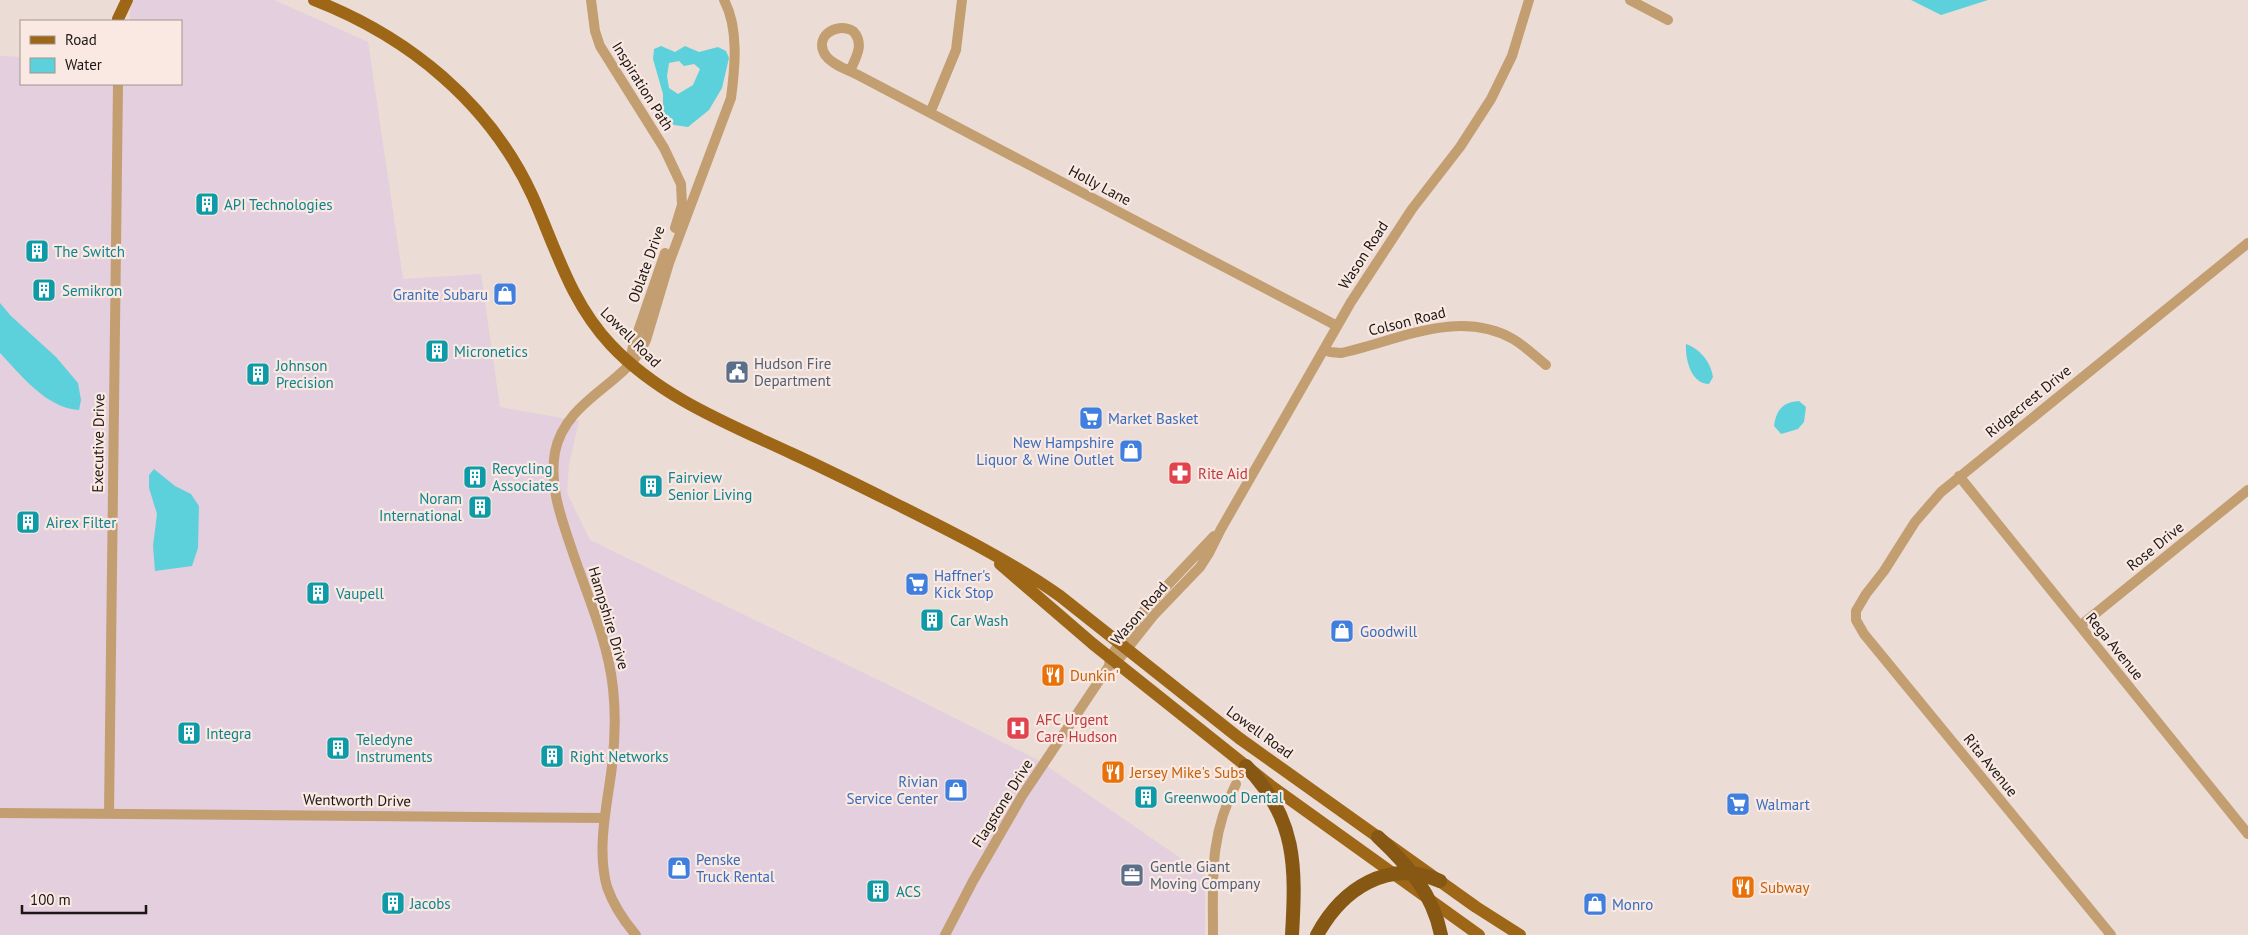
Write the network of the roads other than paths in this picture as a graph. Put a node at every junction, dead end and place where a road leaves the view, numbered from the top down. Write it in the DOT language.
graph roads {
  1 [pos="118,0"];
  2 [pos="127,0"];
  3 [pos="314,0"];
  4 [pos="591,0"];
  5 [pos="724,0"];
  6 [pos="962,0"];
  7 [pos="1530,0"];
  8 [pos="1630,0"];
  9 [pos="118,20"];
  10 [pos="1668,20"];
  11 [pos="850,71"];
  12 [pos="118,85"];
  13 [pos="930,113"];
  14 [pos="681,184"];
  15 [pos="697,191"];
  16 [pos="2248,243"];
  17 [pos="1337,326"];
  18 [pos="1324,349"];
  19 [pos="630,364"];
  20 [pos="1546,366"];
  21 [pos="1959,476"];
  22 [pos="2248,490"];
  23 [pos="986,550"];
  24 [pos="1856,610"];
  25 [pos="2080,626"];
  26 [pos="1123,646"];
  27 [pos="1111,662"];
  28 [pos="1246,766"];
  29 [pos="1236,784"];
  30 [pos="0,813"];
  31 [pos="109,813"];
  32 [pos="604,818"];
  33 [pos="2248,834"];
  34 [pos="1378,837"];
  35 [pos="1412,872"];
  36 [pos="1392,874"];
  37 [pos="1440,881"];
  38 [pos="1431,902"];
  39 [pos="636,935"];
  40 [pos="945,935"];
  41 [pos="1213,935"];
  42 [pos="1292,935"];
  43 [pos="1317,935"];
  44 [pos="1441,935"];
  45 [pos="1479,935"];
  46 [pos="1520,935"];
  47 [pos="2111,935"];
  1 -- 9 [label="street"];
  2 -- 9 [label="main road"];
  3 -- 19 [label="main road, Lowell Road"];
  4 -- 14 [label="street, Inspiration Path"];
  5 -- 15 [label="street, Oblate Drive"];
  6 -- 13 [label="street"];
  7 -- 17 [label="street, Wason Road"];
  8 -- 10 [label="street"];
  11 -- 13 [label="street, Holly Lane"];
  12 -- 31 [label="street, Executive Drive"];
  13 -- 17 [label="street, Holly Lane"];
  14 -- 15 [label="street"];
  14 -- 19 [label="street, Oblate Drive"];
  15 -- 19 [label="street, Oblate Drive"];
  16 -- 21 [label="street, Ridgecrest Drive"];
  17 -- 18 [label="street, Wason Road"];
  18 -- 20 [label="street, Colson Road"];
  18 -- 26 [label="street, Wason Road"];
  19 -- 23 [label="main road, Lowell Road"];
  19 -- 32 [label="street, Hampshire Drive"];
  21 -- 24 [label="street, Ridgecrest Drive"];
  21 -- 25 [label="street, Rega Avenue"];
  22 -- 25 [label="street, Rose Drive"];
  23 -- 26 [label="main road, Lowell Road"];
  23 -- 27 [label="main road, Lowell Road"];
  24 -- 47 [label="street, Rita Avenue"];
  25 -- 33 [label="street, Rega Avenue"];
  26 -- 27 [label="street, Wason Road"];
  26 -- 34 [label="main road, Lowell Road"];
  27 -- 28 [label="main road, Lowell Road"];
  27 -- 40 [label="street, Flagstone Drive"];
  28 -- 36 [label="main road, Lowell Road"];
  28 -- 42 [label="highway"];
  29 -- 41 [label="street"];
  30 -- 31 [label="street"];
  31 -- 32 [label="street, Wentworth Drive"];
  32 -- 39 [label="street, Hampshire Drive"];
  34 -- 35 [label="highway"];
  34 -- 37 [label="main road, Lowell Road"];
  35 -- 36 [label="highway"];
  35 -- 37 [label="highway"];
  35 -- 38 [label="highway"];
  36 -- 38 [label="main road, Lowell Road"];
  36 -- 43 [label="highway"];
  37 -- 46 [label="main road, Lowell Road"];
  38 -- 44 [label="highway"];
  38 -- 45 [label="main road, Lowell Road"];
}
